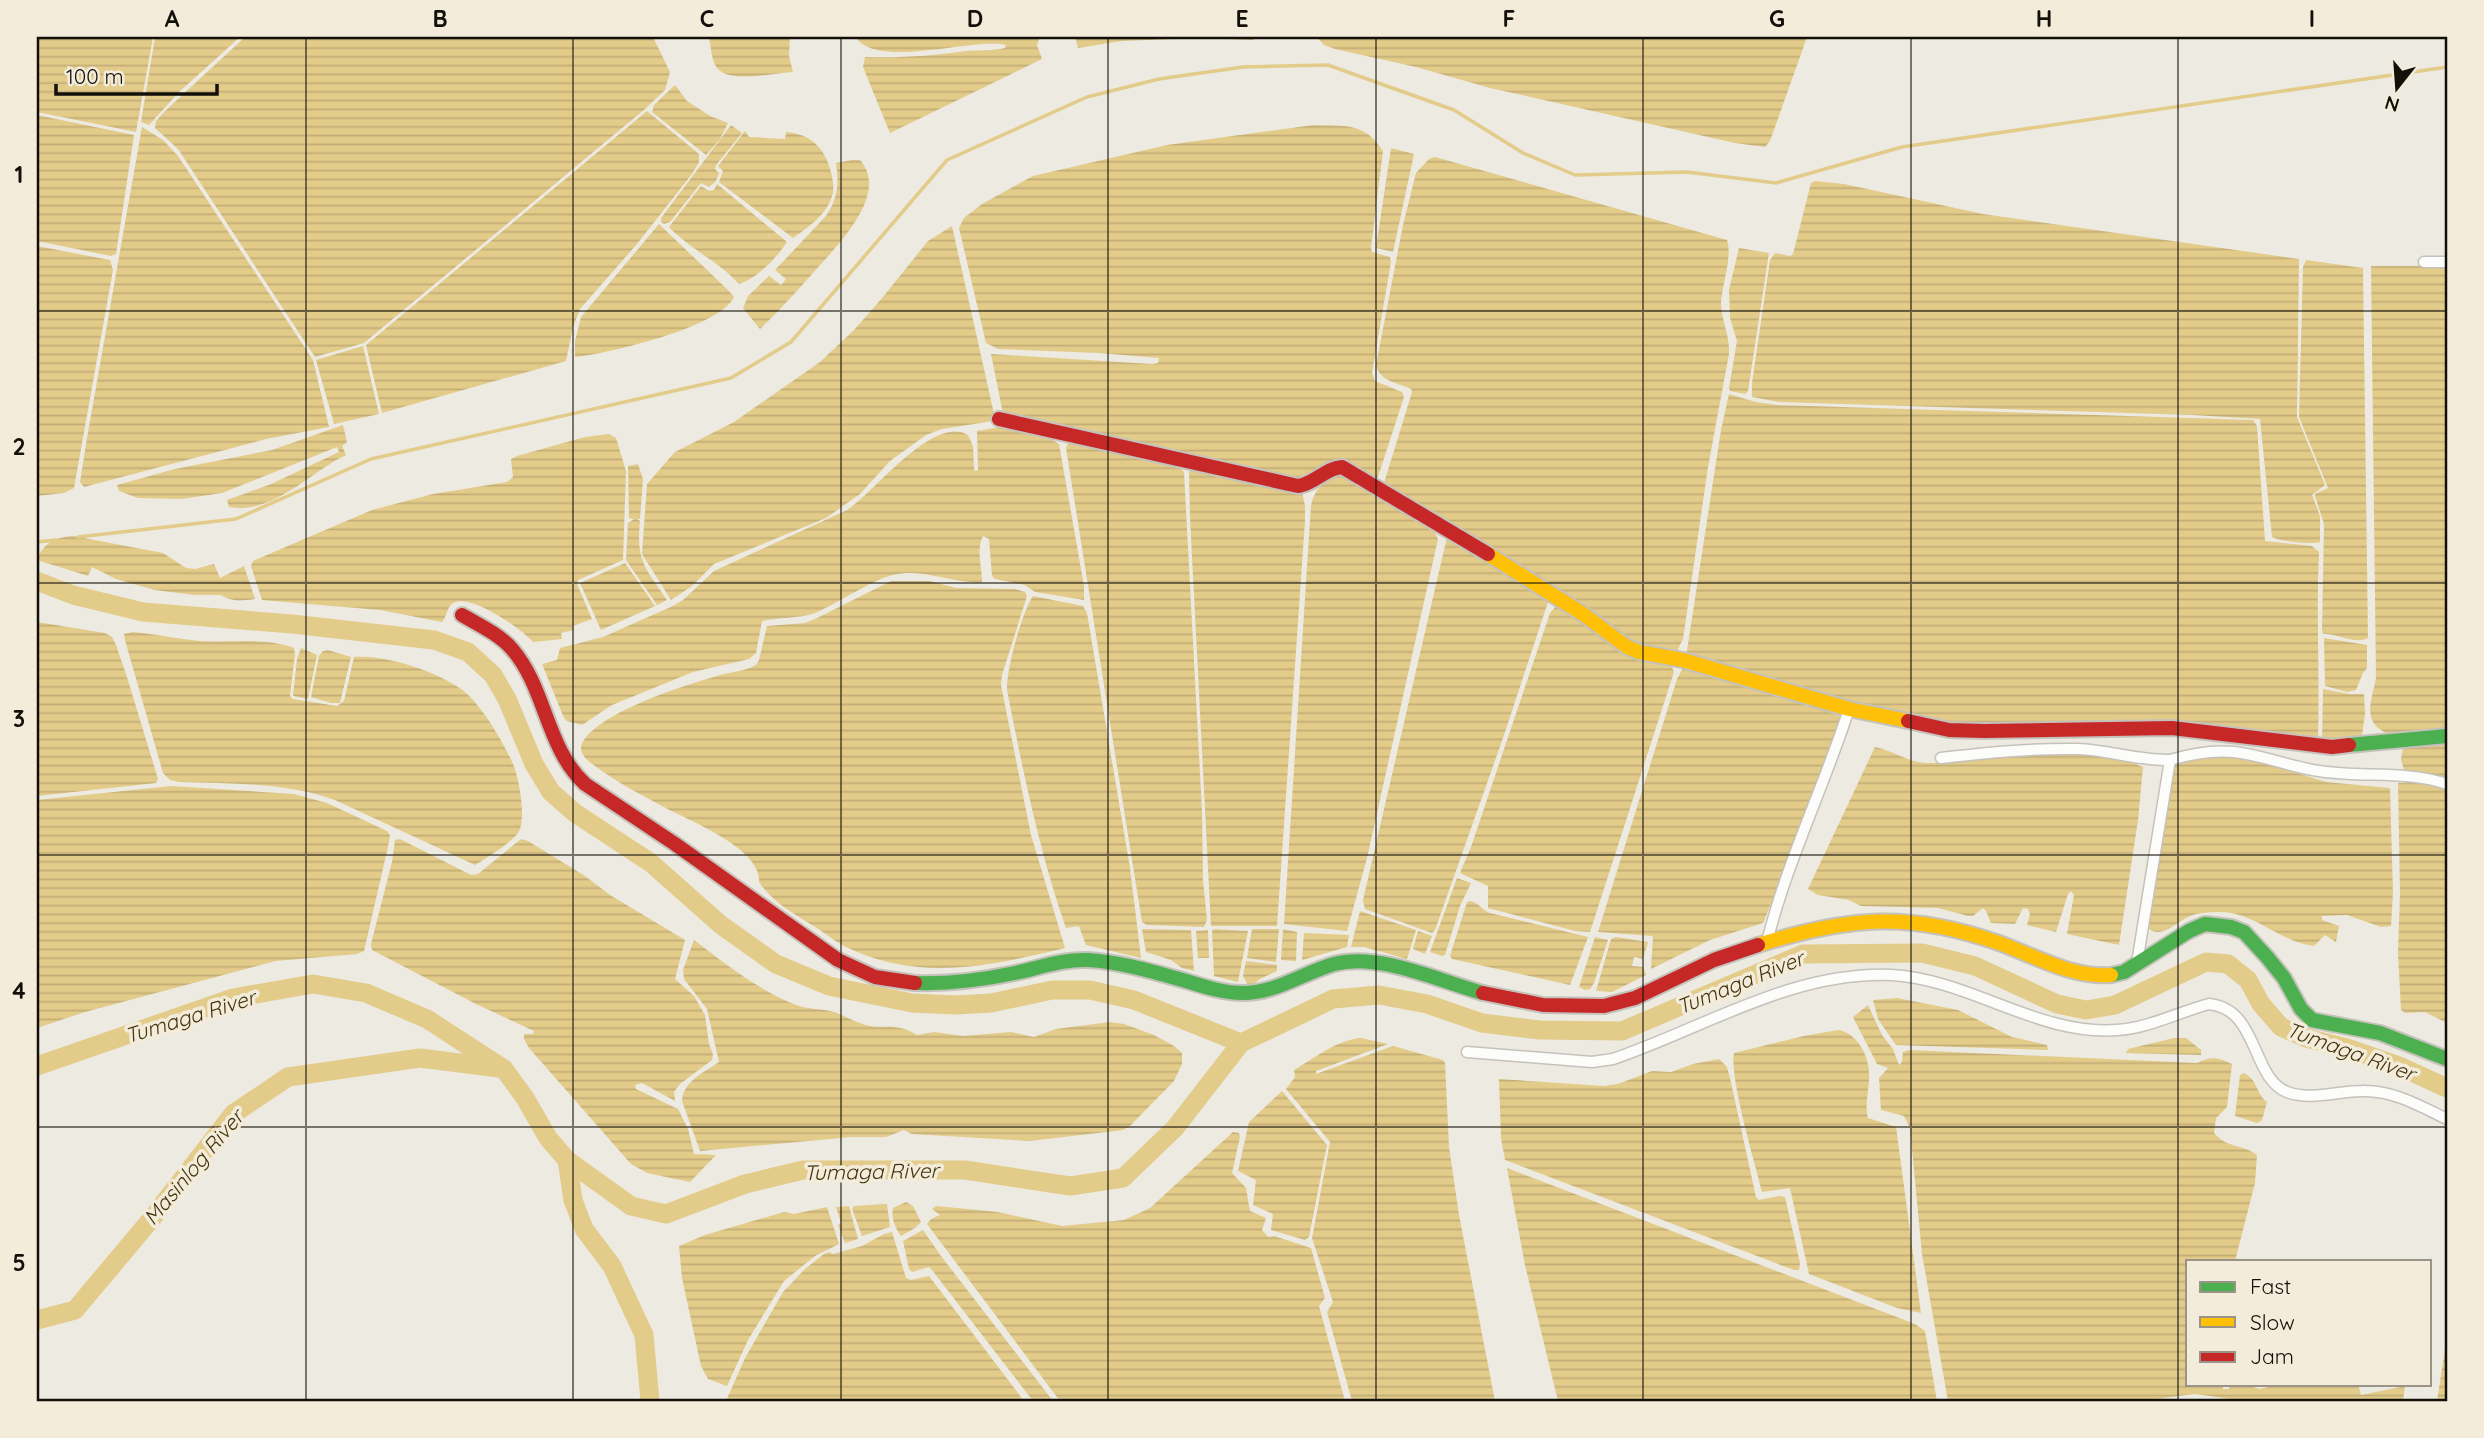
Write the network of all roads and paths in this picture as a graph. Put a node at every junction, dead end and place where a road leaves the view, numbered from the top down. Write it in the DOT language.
graph roads {
  1 [pos="2424,262"];
  2 [pos="2447,262"];
  3 [pos="999,419"];
  4 [pos="462,615"];
  5 [pos="1849,709"];
  6 [pos="2447,736"];
  7 [pos="1941,758"];
  8 [pos="2170,760"];
  9 [pos="2447,784"];
  10 [pos="1767,942"];
  11 [pos="2137,963"];
  12 [pos="1467,1052"];
  13 [pos="2447,1059"];
  14 [pos="2447,1119"];
  1 -- 2 [label="street"];
  3 -- 5 [label="street"];
  4 -- 10 [label="street"];
  5 -- 6 [label="street"];
  5 -- 10 [label="street"];
  7 -- 8 [label="street"];
  8 -- 9 [label="street"];
  8 -- 11 [label="street"];
  10 -- 11 [label="street"];
  11 -- 13 [label="street"];
  12 -- 14 [label="street"];
}
